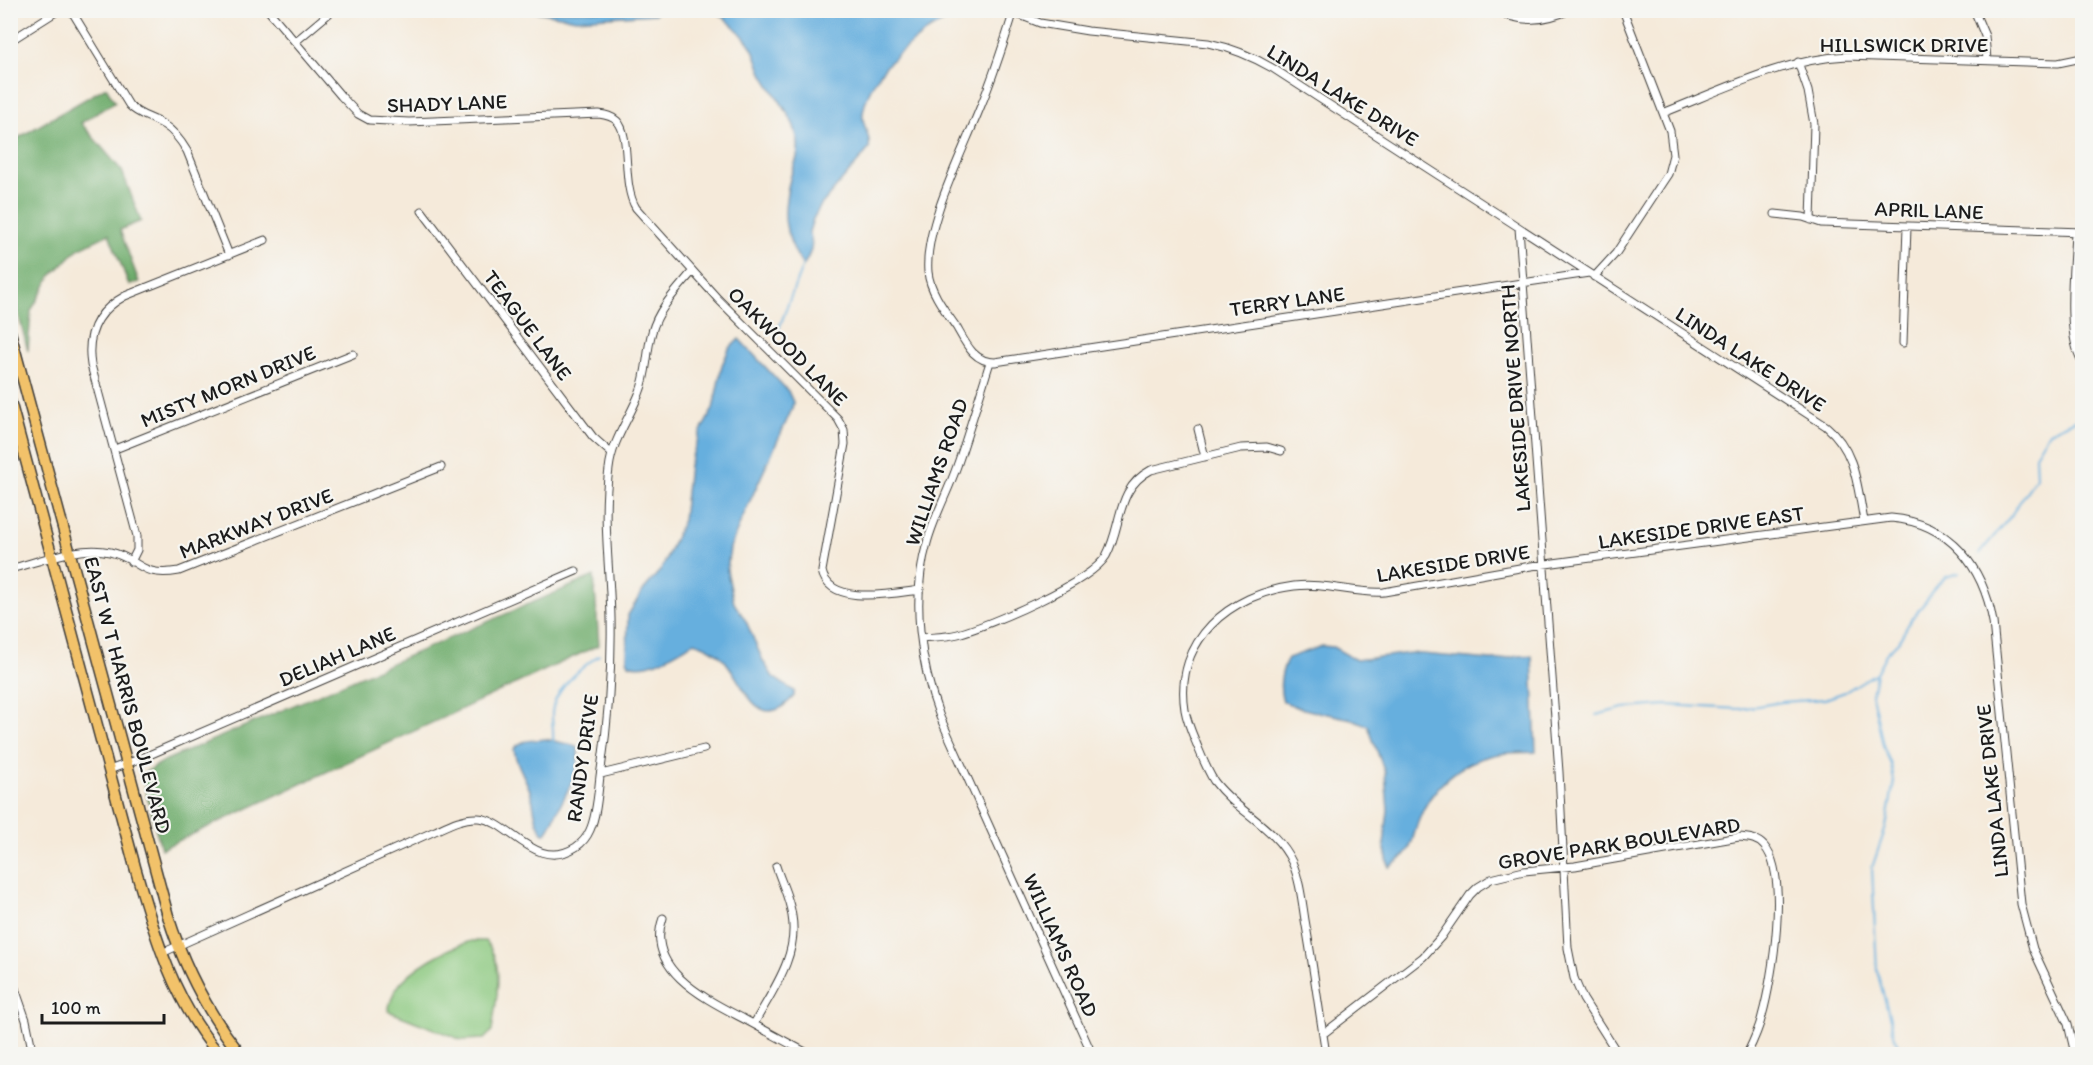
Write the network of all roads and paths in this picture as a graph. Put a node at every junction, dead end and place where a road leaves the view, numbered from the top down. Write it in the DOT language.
graph roads {
  1 [pos="59,10"];
  2 [pos="71,10"];
  3 [pos="268,10"];
  4 [pos="333,10"];
  5 [pos="1495,10"];
  6 [pos="1570,10"];
  7 [pos="1623,10"];
  8 [pos="1974,10"];
  9 [pos="1010,12"];
  10 [pos="10,41"];
  11 [pos="295,42"];
  12 [pos="2082,58"];
  13 [pos="1987,60"];
  14 [pos="1798,62"];
  15 [pos="1663,113"];
  16 [pos="624,135"];
  17 [pos="422,211"];
  18 [pos="1775,213"];
  19 [pos="1811,220"];
  20 [pos="1907,227"];
  21 [pos="1519,228"];
  22 [pos="2079,232"];
  23 [pos="265,240"];
  24 [pos="229,255"];
  25 [pos="692,272"];
  26 [pos="1592,275"];
  27 [pos="1523,283"];
  28 [pos="10,332"];
  29 [pos="1903,343"];
  30 [pos="353,354"];
  31 [pos="2082,361"];
  32 [pos="990,362"];
  33 [pos="10,401"];
  34 [pos="1198,429"];
  35 [pos="115,449"];
  36 [pos="1281,451"];
  37 [pos="612,454"];
  38 [pos="1205,457"];
  39 [pos="441,467"];
  40 [pos="1864,521"];
  41 [pos="70,554"];
  42 [pos="53,558"];
  43 [pos="131,562"];
  44 [pos="1543,565"];
  45 [pos="10,569"];
  46 [pos="576,571"];
  47 [pos="920,590"];
  48 [pos="922,638"];
  49 [pos="704,749"];
  50 [pos="126,764"];
  51 [pos="109,770"];
  52 [pos="601,774"];
  53 [pos="776,866"];
  54 [pos="1564,867"];
  55 [pos="663,918"];
  56 [pos="177,946"];
  57 [pos="162,953"];
  58 [pos="10,974"];
  59 [pos="754,1024"];
  60 [pos="1323,1034"];
  61 [pos="33,1054"];
  62 [pos="219,1054"];
  63 [pos="240,1054"];
  64 [pos="809,1054"];
  65 [pos="1092,1054"];
  66 [pos="1326,1054"];
  67 [pos="1618,1054"];
  68 [pos="1748,1054"];
  69 [pos="2075,1054"];
  1 -- 10 [label="street"];
  2 -- 24 [label="street"];
  3 -- 11 [label="street"];
  4 -- 11 [label="street"];
  5 -- 6 [label="street"];
  7 -- 15 [label="street"];
  8 -- 13 [label="street"];
  9 -- 21 [label="street, LINDA LAKE DRIVE"];
  9 -- 32 [label="street"];
  11 -- 16 [label="street, SHADY LANE"];
  12 -- 13 [label="street, HILLSWICK DRIVE"];
  13 -- 14 [label="street, HILLSWICK DRIVE"];
  14 -- 15 [label="street, HILLSWICK DRIVE"];
  14 -- 19 [label="street"];
  15 -- 26 [label="street"];
  16 -- 25 [label="street, OAKWOOD LANE"];
  17 -- 37 [label="street, TEAGUE LANE"];
  18 -- 19 [label="street, APRIL LANE"];
  19 -- 20 [label="street, APRIL LANE"];
  20 -- 22 [label="street, APRIL LANE"];
  20 -- 29 [label="street"];
  21 -- 26 [label="street, LINDA LAKE DRIVE"];
  21 -- 27 [label="street, LAKESIDE DRIVE NORTH"];
  22 -- 31 [label="street"];
  23 -- 24 [label="street"];
  24 -- 35 [label="street"];
  25 -- 37 [label="street, RANDY DRIVE"];
  25 -- 47 [label="street, OAKWOOD LANE"];
  26 -- 27 [label="street, TERRY LANE"];
  26 -- 40 [label="street, LINDA LAKE DRIVE"];
  27 -- 32 [label="street, TERRY LANE"];
  27 -- 44 [label="street, LAKESIDE DRIVE NORTH"];
  28 -- 41 [label="main road, EAST W T HARRIS BOULEVARD"];
  30 -- 35 [label="street, MISTY MORN DRIVE"];
  32 -- 47 [label="street, WILLIAMS ROAD"];
  33 -- 42 [label="main road, EAST W T HARRIS BOULEVARD"];
  34 -- 38 [label="street"];
  35 -- 43 [label="street"];
  36 -- 38 [label="street"];
  37 -- 52 [label="street, RANDY DRIVE"];
  38 -- 48 [label="street"];
  39 -- 43 [label="street, MARKWAY DRIVE"];
  40 -- 44 [label="street, LAKESIDE DRIVE EAST"];
  40 -- 69 [label="street, LINDA LAKE DRIVE"];
  41 -- 42 [label="street, MARKWAY DRIVE"];
  41 -- 43 [label="street, MARKWAY DRIVE"];
  41 -- 50 [label="main road, EAST W T HARRIS BOULEVARD"];
  42 -- 45 [label="street, MARKWAY DRIVE"];
  42 -- 51 [label="main road, EAST W T HARRIS BOULEVARD"];
  44 -- 54 [label="street, LAKESIDE DRIVE"];
  44 -- 60 [label="street, LAKESIDE DRIVE"];
  46 -- 50 [label="street, DELIAH LANE"];
  47 -- 48 [label="street, WILLIAMS ROAD"];
  48 -- 65 [label="street, WILLIAMS ROAD"];
  49 -- 52 [label="street"];
  50 -- 51 [label="street, DELIAH LANE"];
  50 -- 56 [label="main road, EAST W T HARRIS BOULEVARD"];
  51 -- 57 [label="main road, EAST W T HARRIS BOULEVARD"];
  52 -- 56 [label="street, RANDY DRIVE"];
  53 -- 59 [label="street"];
  54 -- 60 [label="street, GROVE PARK BOULEVARD"];
  54 -- 67 [label="street, LAKESIDE DRIVE"];
  54 -- 68 [label="street, GROVE PARK BOULEVARD"];
  55 -- 59 [label="street"];
  56 -- 57 [label="street, RANDY DRIVE"];
  56 -- 63 [label="main road, EAST W T HARRIS BOULEVARD"];
  57 -- 62 [label="main road, EAST W T HARRIS BOULEVARD"];
  58 -- 61 [label="street"];
  59 -- 64 [label="street"];
  60 -- 66 [label="street, LAKESIDE DRIVE"];
}
